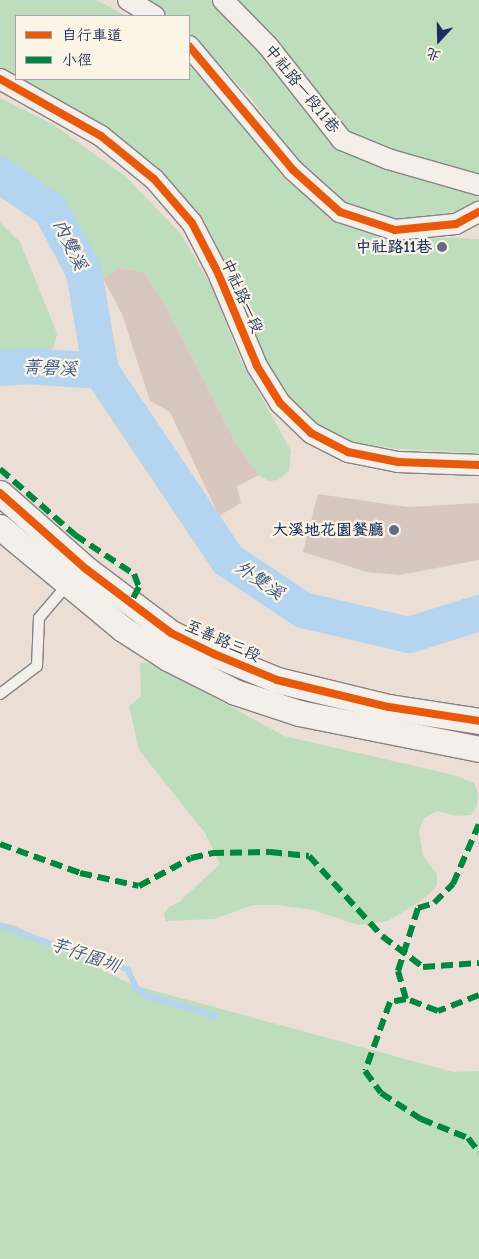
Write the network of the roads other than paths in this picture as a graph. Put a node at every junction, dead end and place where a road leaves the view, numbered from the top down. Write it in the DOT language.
graph roads {
  1 [pos="128,0"];
  2 [pos="223,0"];
  3 [pos="153,15"];
  4 [pos="190,47"];
  5 [pos="0,78"];
  6 [pos="479,185"];
  7 [pos="479,212"];
  8 [pos="479,465"];
  9 [pos="0,493"];
  10 [pos="0,527"];
  11 [pos="68,585"];
  12 [pos="0,694"];
  13 [pos="479,721"];
  14 [pos="479,749"];
  1 -- 3 [label="street"];
  2 -- 6 [label="street, 中社路一段11巷"];
  4 -- 7 [label="street"];
  5 -- 8 [label="street, 中社路一段"];
  9 -- 13 [label="street, 至善路三段"];
  10 -- 11 [label="street"];
  11 -- 12 [label="lane"];
  11 -- 14 [label="street"];
}
